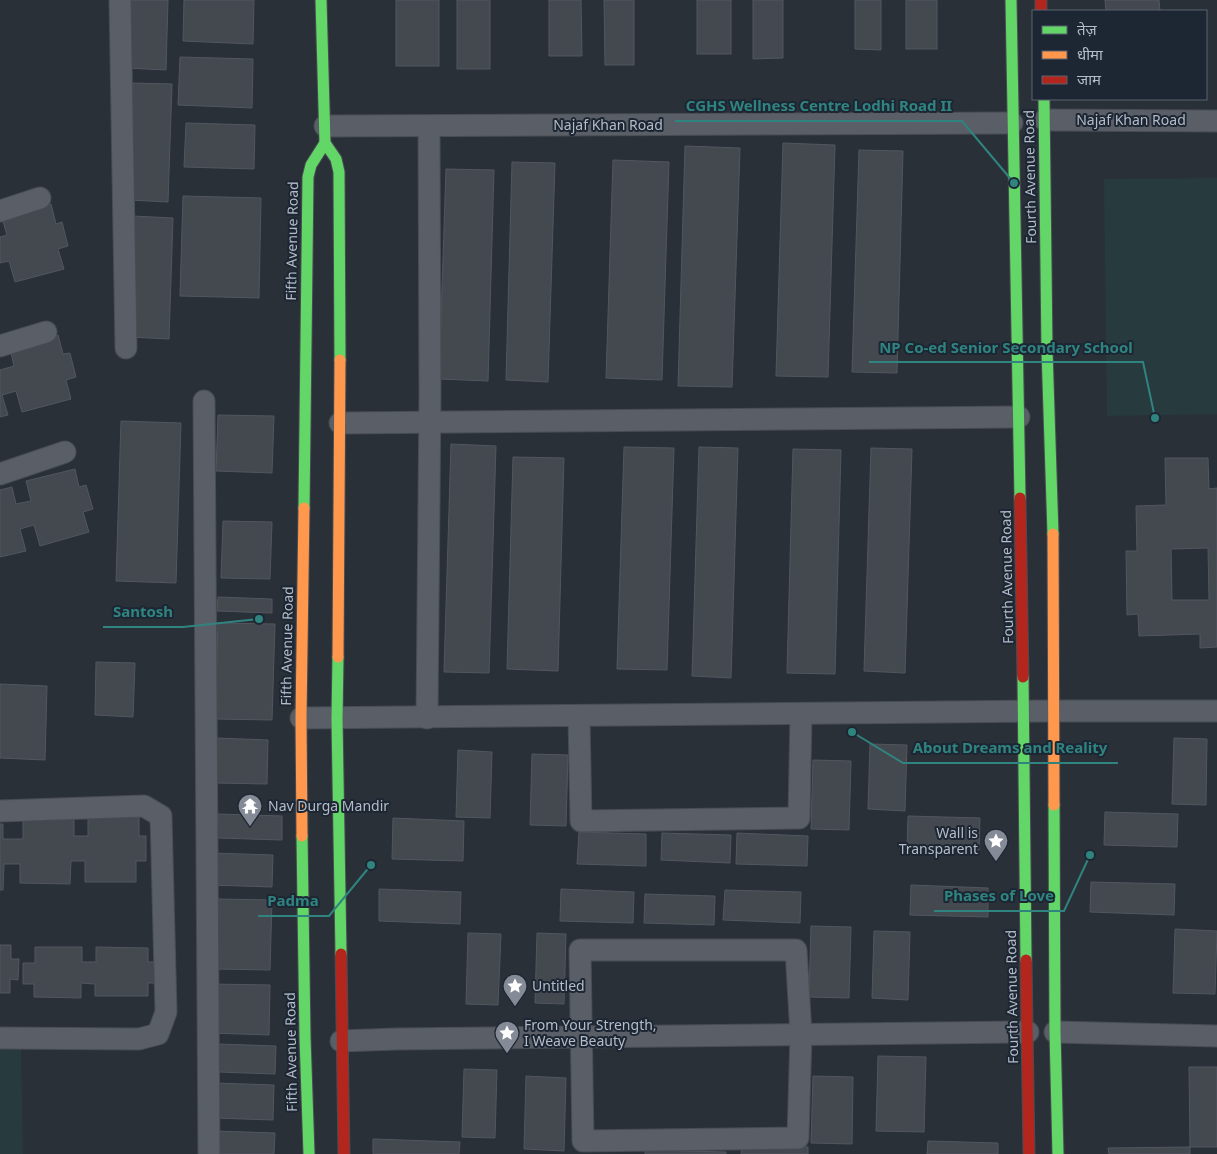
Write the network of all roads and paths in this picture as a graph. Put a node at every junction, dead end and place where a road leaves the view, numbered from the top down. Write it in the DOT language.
graph roads {
  1 [pos="120,0"];
  2 [pos="321,0"];
  3 [pos="1011,0"];
  4 [pos="1044,100"];
  5 [pos="1044,120"];
  6 [pos="1217,121"];
  7 [pos="1012,123"];
  8 [pos="429,126"];
  9 [pos="325,135"];
  10 [pos="40,198"];
  11 [pos="0,211"];
  12 [pos="46,332"];
  13 [pos="0,346"];
  14 [pos="126,348"];
  15 [pos="204,401"];
  16 [pos="1019,417"];
  17 [pos="430,423"];
  18 [pos="340,424"];
  19 [pos="65,452"];
  20 [pos="0,474"];
  21 [pos="1023,711"];
  22 [pos="1054,711"];
  23 [pos="1217,711"];
  24 [pos="801,714"];
  25 [pos="579,716"];
  26 [pos="301,718"];
  27 [pos="427,718"];
  28 [pos="337,719"];
  29 [pos="0,811"];
  30 [pos="1028,1032"];
  31 [pos="1055,1032"];
  32 [pos="801,1034"];
  33 [pos="1217,1036"];
  34 [pos="581,1037"];
  35 [pos="0,1038"];
  36 [pos="341,1040"];
  37 [pos="209,1154"];
  38 [pos="308,1154"];
  39 [pos="344,1154"];
  40 [pos="1030,1154"];
  41 [pos="1058,1154"];
  1 -- 14 [label="street"];
  2 -- 9 [label="main road"];
  3 -- 7 [label="main road, Fourth Avenue Road"];
  4 -- 5 [label="main road, Fourth Avenue Road"];
  5 -- 6 [label="street, Najaf Khan Road"];
  5 -- 22 [label="main road, Fourth Avenue Road"];
  7 -- 8 [label="street, Najaf Khan Road"];
  7 -- 16 [label="main road, Fourth Avenue Road"];
  8 -- 9 [label="street, Najaf Khan Road"];
  8 -- 17 [label="street"];
  9 -- 18 [label="main road"];
  9 -- 26 [label="main road, Fifth Avenue Road"];
  10 -- 11 [label="street"];
  12 -- 13 [label="street"];
  15 -- 37 [label="street"];
  16 -- 17 [label="street"];
  16 -- 21 [label="main road, Fourth Avenue Road"];
  17 -- 18 [label="street"];
  17 -- 27 [label="street"];
  18 -- 28 [label="main road"];
  19 -- 20 [label="street"];
  21 -- 22 [label="street"];
  21 -- 24 [label="street"];
  21 -- 30 [label="main road, Fourth Avenue Road"];
  22 -- 23 [label="street"];
  22 -- 31 [label="main road, Fourth Avenue Road"];
  24 -- 25 [label="street"];
  24 -- 25 [label="street"];
  25 -- 27 [label="street"];
  26 -- 28 [label="street"];
  26 -- 38 [label="main road, Fifth Avenue Road"];
  27 -- 28 [label="street"];
  28 -- 36 [label="main road"];
  29 -- 35 [label="street"];
  30 -- 32 [label="street"];
  30 -- 40 [label="main road, Fourth Avenue Road"];
  31 -- 33 [label="street"];
  31 -- 41 [label="main road, Fourth Avenue Road"];
  32 -- 34 [label="street"];
  32 -- 34 [label="street"];
  32 -- 34 [label="street"];
  34 -- 36 [label="street"];
  36 -- 39 [label="main road"];
}
